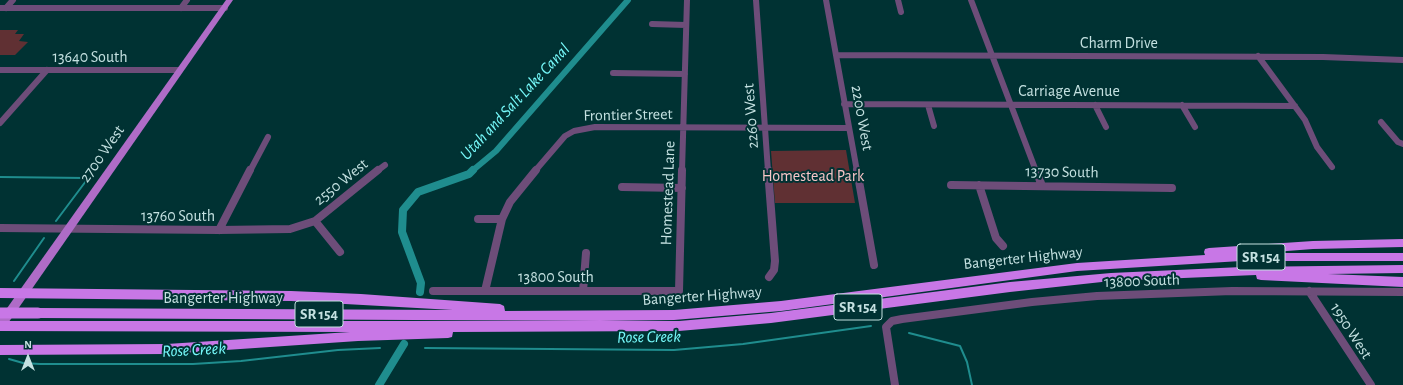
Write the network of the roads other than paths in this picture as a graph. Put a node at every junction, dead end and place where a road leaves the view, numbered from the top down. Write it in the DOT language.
graph roads {
  1 [pos="13,0"];
  2 [pos="187,0"];
  3 [pos="230,0"];
  4 [pos="687,0"];
  5 [pos="756,0"];
  6 [pos="826,0"];
  7 [pos="898,0"];
  8 [pos="971,0"];
  9 [pos="3,8"];
  10 [pos="181,8"];
  11 [pos="225,8"];
  12 [pos="901,12"];
  13 [pos="652,24"];
  14 [pos="686,24"];
  15 [pos="836,55"];
  16 [pos="993,56"];
  17 [pos="1258,56"];
  18 [pos="1403,60"];
  19 [pos="0,70"];
  20 [pos="47,70"];
  21 [pos="180,70"];
  22 [pos="613,73"];
  23 [pos="685,74"];
  24 [pos="844,104"];
  25 [pos="928,104"];
  26 [pos="1012,105"];
  27 [pos="1095,105"];
  28 [pos="1182,105"];
  29 [pos="1295,106"];
  30 [pos="1381,122"];
  31 [pos="0,123"];
  32 [pos="934,126"];
  33 [pos="766,127"];
  34 [pos="1106,127"];
  35 [pos="1195,127"];
  36 [pos="684,128"];
  37 [pos="848,128"];
  38 [pos="268,137"];
  39 [pos="1403,144"];
  40 [pos="385,165"];
  41 [pos="1332,167"];
  42 [pos="951,185"];
  43 [pos="979,186"];
  44 [pos="1042,186"];
  45 [pos="622,187"];
  46 [pos="682,188"];
  47 [pos="1172,188"];
  48 [pos="478,219"];
  49 [pos="502,219"];
  50 [pos="316,221"];
  51 [pos="0,228"];
  52 [pos="69,229"];
  53 [pos="219,230"];
  54 [pos="1403,243"];
  55 [pos="1003,246"];
  56 [pos="340,252"];
  57 [pos="586,253"];
  58 [pos="1403,257"];
  59 [pos="1120,264"];
  60 [pos="874,265"];
  61 [pos="1403,269"];
  62 [pos="1161,274"];
  63 [pos="770,277"];
  64 [pos="1403,282"];
  65 [pos="433,291"];
  66 [pos="485,291"];
  67 [pos="583,291"];
  68 [pos="679,291"];
  69 [pos="1310,291"];
  70 [pos="1403,292"];
  71 [pos="0,293"];
  72 [pos="23,293"];
  73 [pos="0,313"];
  74 [pos="600,316"];
  75 [pos="0,326"];
  76 [pos="554,327"];
  77 [pos="0,350"];
  78 [pos="895,385"];
  79 [pos="1371,385"];
  1 -- 9 [label="street"];
  2 -- 10 [label="street"];
  3 -- 11 [label="main road, 2700 West"];
  4 -- 14 [label="street, Homestead Lane"];
  5 -- 33 [label="street, 2260 West"];
  6 -- 15 [label="street, 2200 West"];
  7 -- 12 [label="street"];
  8 -- 16 [label="street"];
  9 -- 10 [label="street"];
  10 -- 11 [label="street"];
  11 -- 21 [label="main road, 2700 West"];
  13 -- 14 [label="street"];
  14 -- 23 [label="street, Homestead Lane"];
  15 -- 16 [label="street, Charm Drive"];
  15 -- 24 [label="street, 2200 West"];
  16 -- 17 [label="street, Charm Drive"];
  16 -- 26 [label="street"];
  17 -- 18 [label="street, Charm Drive"];
  17 -- 29 [label="street"];
  19 -- 20 [label="street, 13640 South"];
  20 -- 21 [label="street, 13640 South"];
  20 -- 31 [label="street"];
  21 -- 52 [label="main road, 2700 West"];
  22 -- 23 [label="street"];
  23 -- 36 [label="street, Homestead Lane"];
  24 -- 25 [label="street, Carriage Avenue"];
  24 -- 37 [label="street, 2200 West"];
  25 -- 26 [label="street, Carriage Avenue"];
  25 -- 32 [label="street"];
  26 -- 27 [label="street, Carriage Avenue"];
  26 -- 44 [label="street"];
  27 -- 28 [label="street, Carriage Avenue"];
  27 -- 34 [label="street"];
  28 -- 29 [label="street, Carriage Avenue"];
  28 -- 35 [label="street"];
  29 -- 41 [label="street"];
  30 -- 39 [label="street"];
  33 -- 36 [label="street, Frontier Street"];
  33 -- 37 [label="street, Frontier Street"];
  33 -- 63 [label="street, 2260 West"];
  36 -- 46 [label="street, Homestead Lane"];
  36 -- 49 [label="street, Frontier Street"];
  37 -- 60 [label="street, 2200 West"];
  38 -- 53 [label="street"];
  40 -- 50 [label="street, 2550 West"];
  42 -- 43 [label="street, 13730 South"];
  43 -- 44 [label="street, 13730 South"];
  43 -- 55 [label="street"];
  44 -- 47 [label="street, 13730 South"];
  45 -- 46 [label="street"];
  46 -- 68 [label="street, Homestead Lane"];
  48 -- 49 [label="street"];
  49 -- 66 [label="street, Frontier Street"];
  50 -- 53 [label="street, 13760 South"];
  50 -- 56 [label="street"];
  51 -- 52 [label="street, 13760 South"];
  52 -- 53 [label="street, 13760 South"];
  52 -- 72 [label="main road, 2700 West"];
  54 -- 59 [label="highway"];
  57 -- 67 [label="street"];
  58 -- 59 [label="highway, Bangerter Highway / SR 154"];
  59 -- 74 [label="highway, Bangerter Highway / SR 154"];
  61 -- 62 [label="highway, Bangerter Highway / SR 154"];
  62 -- 64 [label="highway"];
  62 -- 76 [label="highway, Bangerter Highway / SR 154"];
  65 -- 66 [label="street, 13800 South"];
  66 -- 67 [label="street, 13800 South"];
  67 -- 68 [label="street, 13800 South"];
  69 -- 70 [label="street, 13800 South"];
  69 -- 78 [label="street, 13800 South"];
  69 -- 79 [label="street, 1950 West"];
  71 -- 72 [label="highway"];
  72 -- 74 [label="highway"];
  72 -- 75 [label="main road, 2700 West"];
  73 -- 74 [label="highway, Bangerter Highway / SR 154, bridge"];
  75 -- 76 [label="highway, Bangerter Highway / SR 154"];
  76 -- 77 [label="highway"];
}
